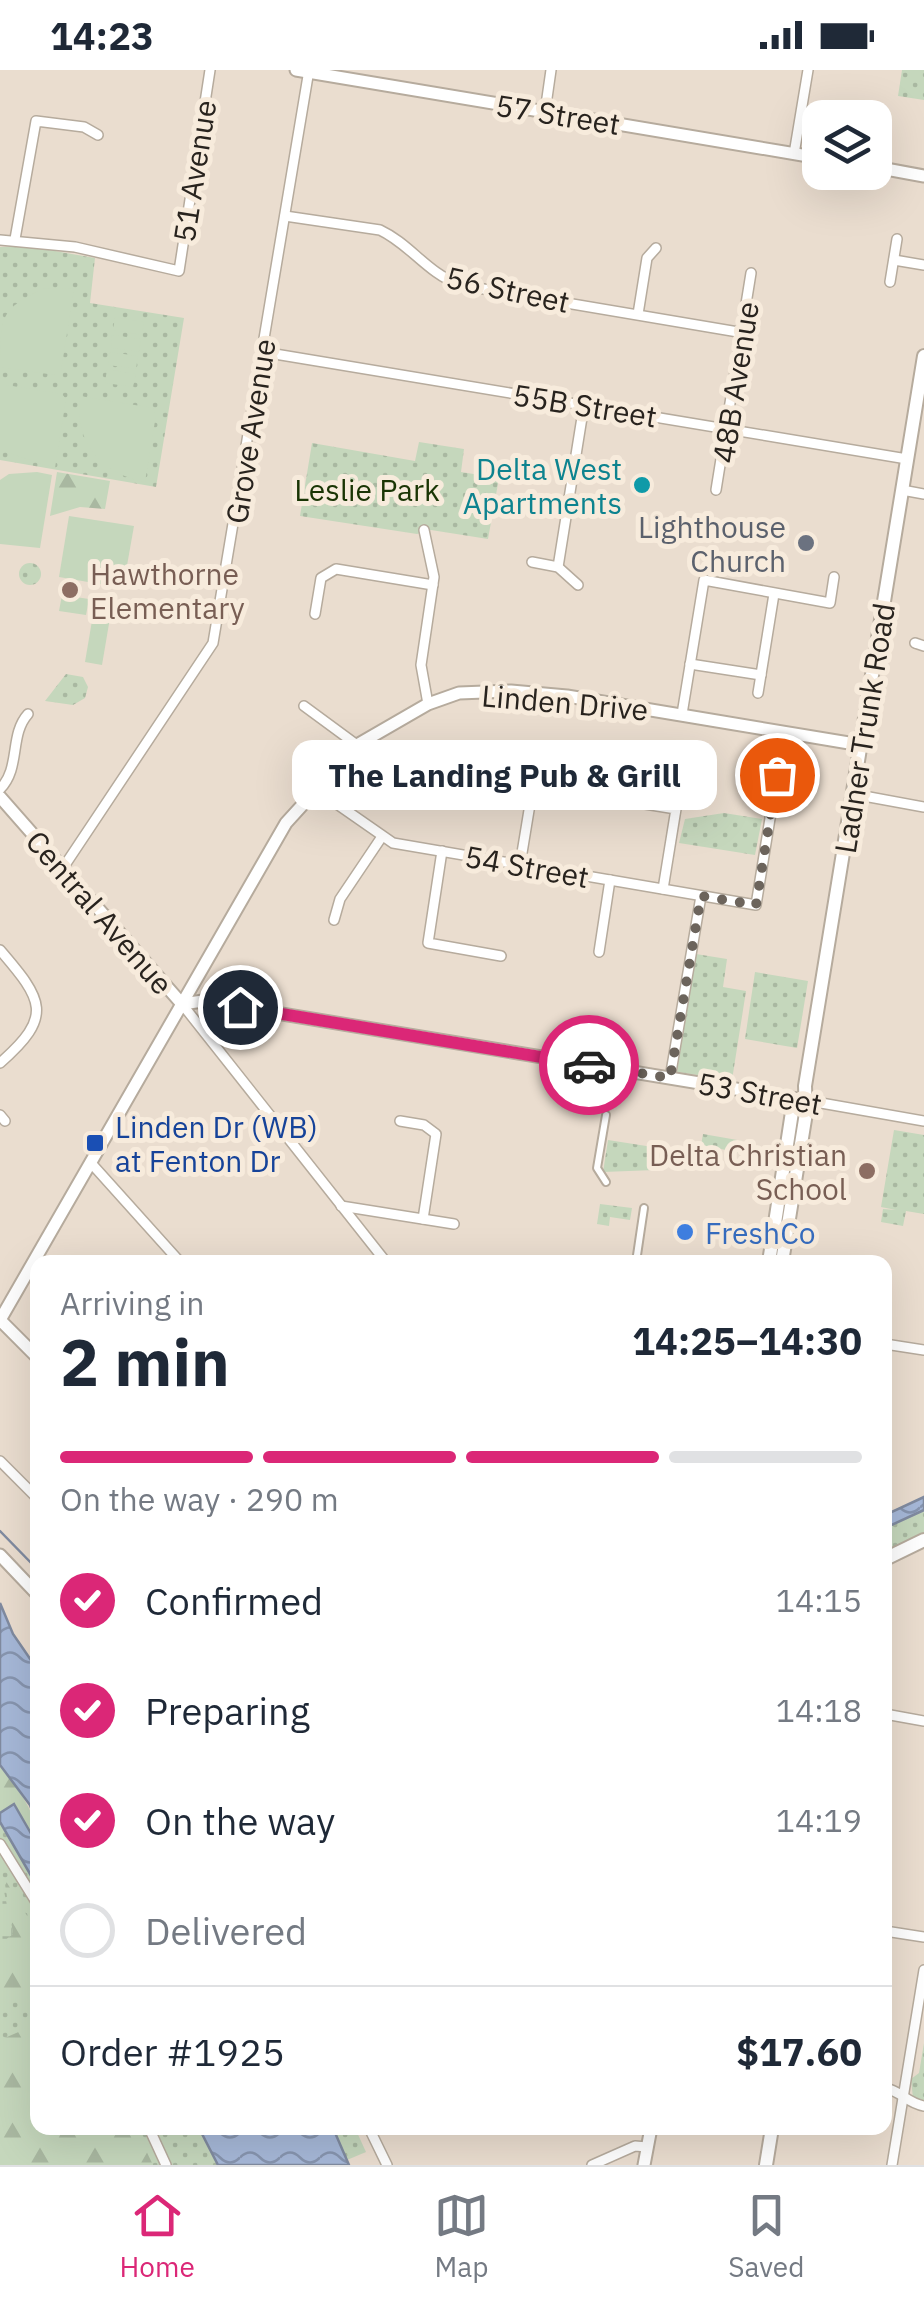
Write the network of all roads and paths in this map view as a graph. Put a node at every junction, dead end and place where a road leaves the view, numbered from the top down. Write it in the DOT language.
graph roads {
  1 [pos="210,70"];
  2 [pos="551,70"];
  3 [pos="808,70"];
  4 [pos="304,71"];
  5 [pos="545,112"];
  6 [pos="98,135"];
  7 [pos="794,154"];
  8 [pos="802,155"];
  9 [pos="892,170"];
  10 [pos="924,176"];
  11 [pos="285,216"];
  12 [pos="15,239"];
  13 [pos="897,239"];
  14 [pos="0,240"];
  15 [pos="656,248"];
  16 [pos="894,260"];
  17 [pos="924,266"];
  18 [pos="751,272"];
  19 [pos="890,282"];
  20 [pos="638,314"];
  21 [pos="744,333"];
  22 [pos="263,352"];
  23 [pos="924,356"];
  24 [pos="584,405"];
  25 [pos="728,429"];
  26 [pos="908,459"];
  27 [pos="716,490"];
  28 [pos="902,490"];
  29 [pos="924,494"];
  30 [pos="424,530"];
  31 [pos="532,562"];
  32 [pos="558,566"];
  33 [pos="834,576"];
  34 [pos="432,585"];
  35 [pos="578,585"];
  36 [pos="774,594"];
  37 [pos="315,614"];
  38 [pos="690,664"];
  39 [pos="761,675"];
  40 [pos="758,693"];
  41 [pos="428,704"];
  42 [pos="304,706"];
  43 [pos="28,714"];
  44 [pos="682,714"];
  45 [pos="784,732"];
  46 [pos="356,745"];
  47 [pos="861,745"];
  48 [pos="314,788"];
  49 [pos="0,793"];
  50 [pos="853,794"];
  51 [pos="924,807"];
  52 [pos="381,838"];
  53 [pos="442,852"];
  54 [pos="520,865"];
  55 [pos="63,868"];
  56 [pos="610,880"];
  57 [pos="663,889"];
  58 [pos="701,896"];
  59 [pos="334,920"];
  60 [pos="0,950"];
  61 [pos="599,952"];
  62 [pos="501,956"];
  63 [pos="182,1004"];
  64 [pos="0,1063"];
  65 [pos="670,1078"];
  66 [pos="803,1100"];
  67 [pos="606,1115"];
  68 [pos="400,1122"];
  69 [pos="924,1122"];
  70 [pos="91,1163"];
  71 [pos="606,1182"];
  72 [pos="341,1206"];
  73 [pos="644,1208"];
  74 [pos="422,1219"];
  75 [pos="454,1224"];
  76 [pos="38,1255"];
  77 [pos="174,1255"];
  78 [pos="380,1255"];
  79 [pos="637,1255"];
  80 [pos="769,1255"];
  81 [pos="783,1255"];
  82 [pos="30,1268"];
  83 [pos="0,1320"];
  84 [pos="892,1345"];
  85 [pos="30,1350"];
  86 [pos="924,1350"];
  87 [pos="0,1462"];
  88 [pos="30,1491"];
  89 [pos="921,1541"];
  90 [pos="0,1555"];
  91 [pos="892,1557"];
  92 [pos="30,1587"];
  93 [pos="892,1715"];
  94 [pos="924,1720"];
  95 [pos="0,1844"];
  96 [pos="30,1892"];
  97 [pos="892,1933"];
  98 [pos="924,1937"];
  99 [pos="924,1970"];
  100 [pos="892,2092"];
  101 [pos="903,2097"];
  102 [pos="924,2106"];
  103 [pos="151,2135"];
  104 [pos="373,2135"];
  105 [pos="650,2135"];
  106 [pos="771,2135"];
  107 [pos="648,2147"];
  108 [pos="166,2165"];
  109 [pos="386,2165"];
  110 [pos="592,2165"];
  111 [pos="644,2165"];
  112 [pos="766,2165"];
  113 [pos="892,2165"];
  1 -- 12 [label="street, 51 Avenue"];
  2 -- 5 [label="street"];
  3 -- 7 [label="street"];
  4 -- 5 [label="street, 57 Street"];
  4 -- 11 [label="street, Grove Avenue"];
  5 -- 7 [label="street, 57 Street"];
  6 -- 12 [label="street"];
  7 -- 8 [label="street, 57 Street"];
  9 -- 10 [label="street"];
  11 -- 20 [label="street, 56 Street"];
  11 -- 22 [label="street, Grove Avenue"];
  12 -- 14 [label="street"];
  13 -- 16 [label="street"];
  15 -- 20 [label="street"];
  16 -- 17 [label="street"];
  16 -- 19 [label="street"];
  18 -- 21 [label="street, 48B Avenue"];
  20 -- 21 [label="street, 56 Street"];
  21 -- 25 [label="street, 48B Avenue"];
  22 -- 24 [label="street, 55B Street"];
  22 -- 55 [label="street, Grove Avenue"];
  23 -- 26 [label="main road, Ladner Trunk Road"];
  24 -- 25 [label="street, 55B Street"];
  24 -- 32 [label="street"];
  25 -- 26 [label="street, 55B Street"];
  25 -- 27 [label="street, 48B Avenue"];
  26 -- 28 [label="main road, Ladner Trunk Road"];
  28 -- 29 [label="street"];
  28 -- 47 [label="main road, Ladner Trunk Road"];
  30 -- 34 [label="street"];
  31 -- 32 [label="street"];
  32 -- 35 [label="street"];
  33 -- 36 [label="street"];
  34 -- 37 [label="street"];
  34 -- 41 [label="street"];
  36 -- 38 [label="street"];
  36 -- 39 [label="street"];
  38 -- 39 [label="street"];
  38 -- 44 [label="street"];
  39 -- 40 [label="street"];
  41 -- 44 [label="street, Linden Drive"];
  41 -- 46 [label="street, Linden Drive"];
  42 -- 46 [label="street"];
  43 -- 49 [label="street, Central Avenue"];
  44 -- 45 [label="street, Linden Drive"];
  45 -- 47 [label="street, Linden Drive"];
  45 -- 58 [label="street, 54 Street"];
  46 -- 48 [label="street, Linden Drive"];
  47 -- 50 [label="main road, Ladner Trunk Road"];
  48 -- 52 [label="street, 54 Street"];
  48 -- 63 [label="street, Linden Drive"];
  49 -- 55 [label="street, Central Avenue"];
  50 -- 51 [label="street"];
  50 -- 66 [label="main road, Ladner Trunk Road"];
  52 -- 53 [label="street, 54 Street"];
  52 -- 59 [label="street"];
  53 -- 54 [label="street, 54 Street"];
  53 -- 62 [label="street"];
  54 -- 56 [label="street, 54 Street"];
  54 -- 57 [label="street"];
  55 -- 63 [label="street, Central Avenue"];
  56 -- 57 [label="street, 54 Street"];
  56 -- 61 [label="street"];
  57 -- 58 [label="street, 54 Street"];
  58 -- 65 [label="street"];
  60 -- 64 [label="street"];
  63 -- 65 [label="street, 53 Street"];
  63 -- 70 [label="street, Linden Drive"];
  63 -- 72 [label="street, Central Avenue"];
  65 -- 66 [label="street, 53 Street"];
  66 -- 69 [label="street, 53 Street"];
  66 -- 80 [label="main road, Ladner Trunk Road"];
  66 -- 81 [label="main road, Ladner Trunk Road"];
  67 -- 71 [label="street"];
  68 -- 74 [label="street"];
  70 -- 76 [label="street, Linden Drive"];
  70 -- 77 [label="street"];
  72 -- 74 [label="street"];
  72 -- 78 [label="street, Central Avenue"];
  73 -- 79 [label="street"];
  74 -- 75 [label="street"];
  82 -- 83 [label="street, Linden Drive"];
  83 -- 85 [label="street"];
  84 -- 86 [label="street"];
  87 -- 88 [label="street"];
  89 -- 91 [label="main road"];
  90 -- 92 [label="street"];
  93 -- 94 [label="street"];
  95 -- 96 [label="street"];
  97 -- 98 [label="street"];
  99 -- 101 [label="street"];
  100 -- 101 [label="street"];
  101 -- 102 [label="street"];
  101 -- 113 [label="street"];
  103 -- 108 [label="street"];
  104 -- 109 [label="street"];
  105 -- 107 [label="street"];
  106 -- 112 [label="main road"];
  107 -- 110 [label="street"];
  107 -- 111 [label="street"];
}
